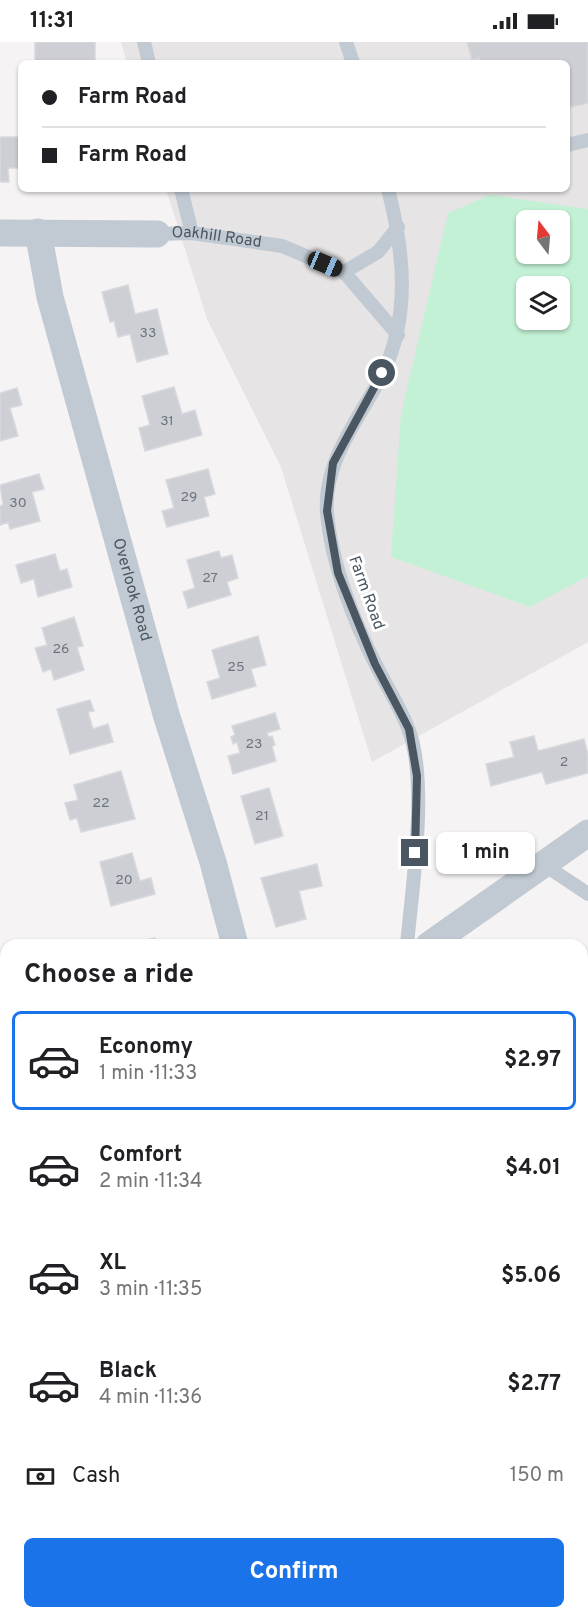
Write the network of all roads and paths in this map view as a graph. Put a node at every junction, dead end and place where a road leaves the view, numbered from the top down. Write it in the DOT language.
graph roads {
  1 [pos="144,42"];
  2 [pos="346,42"];
  3 [pos="148,60"];
  4 [pos="352,60"];
  5 [pos="588,140"];
  6 [pos="570,144"];
  7 [pos="182,192"];
  8 [pos="390,192"];
  9 [pos="398,227"];
  10 [pos="38,232"];
  11 [pos="0,233"];
  12 [pos="192,233"];
  13 [pos="157,234"];
  14 [pos="344,272"];
  15 [pos="398,335"];
  16 [pos="588,833"];
  17 [pos="543,864"];
  18 [pos="588,894"];
  19 [pos="234,939"];
  20 [pos="408,939"];
  21 [pos="437,939"];
  1 -- 3 [label="lane"];
  2 -- 4 [label="lane"];
  5 -- 6 [label="lane"];
  7 -- 12 [label="lane"];
  8 -- 9 [label="lane, Farm Road"];
  9 -- 14 [label="lane"];
  9 -- 15 [label="lane, Farm Road"];
  10 -- 11 [label="street, Oakhill Road"];
  10 -- 13 [label="street, Oakhill Road"];
  10 -- 19 [label="street, Overlook Road"];
  12 -- 13 [label="lane, Oakhill Road"];
  12 -- 14 [label="lane, Oakhill Road"];
  14 -- 15 [label="lane, Oakhill Road"];
  15 -- 20 [label="lane, Farm Road"];
  16 -- 17 [label="street"];
  17 -- 18 [label="lane"];
  17 -- 21 [label="street"];
}
